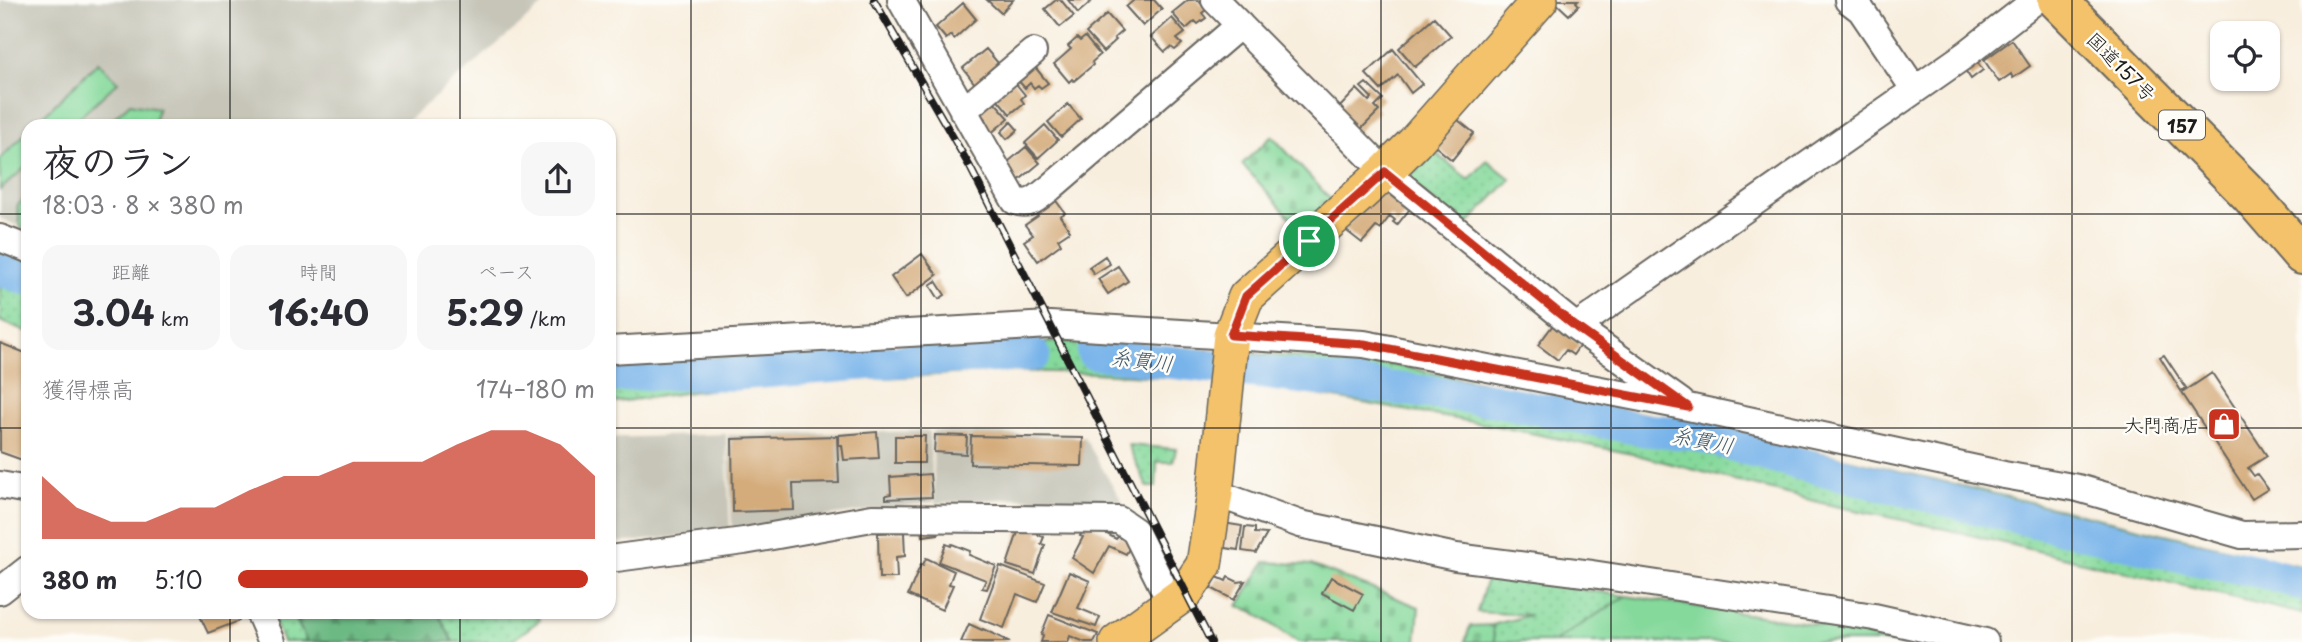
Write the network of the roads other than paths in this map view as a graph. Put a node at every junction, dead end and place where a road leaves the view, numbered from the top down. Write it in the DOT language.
graph roads {
  1 [pos="901,0"];
  2 [pos="1215,0"];
  3 [pos="1539,0"];
  4 [pos="1848,0"];
  5 [pos="2036,0"];
  6 [pos="2057,0"];
  7 [pos="1240,25"];
  8 [pos="1033,52"];
  9 [pos="1914,90"];
  10 [pos="963,111"];
  11 [pos="1385,172"];
  12 [pos="0,237"];
  13 [pos="21,246"];
  14 [pos="2302,255"];
  15 [pos="1576,327"];
  16 [pos="1231,342"];
  17 [pos="616,350"];
  18 [pos="1688,407"];
  19 [pos="0,485"];
  20 [pos="21,489"];
  21 [pos="1215,493"];
  22 [pos="2299,537"];
  23 [pos="616,558"];
  24 [pos="21,574"];
  25 [pos="0,591"];
  26 [pos="1171,603"];
  27 [pos="262,619"];
  28 [pos="272,642"];
  29 [pos="1117,642"];
  30 [pos="1985,642"];
  1 -- 10 [label="street"];
  2 -- 7 [label="street"];
  3 -- 11 [label="main road"];
  4 -- 9 [label="street"];
  5 -- 9 [label="street"];
  6 -- 14 [label="highway, 国道157号 / 157"];
  7 -- 10 [label="street"];
  7 -- 11 [label="street"];
  8 -- 10 [label="street"];
  9 -- 15 [label="street"];
  11 -- 15 [label="street"];
  11 -- 16 [label="main road"];
  12 -- 13 [label="street"];
  15 -- 18 [label="street"];
  16 -- 17 [label="street"];
  16 -- 18 [label="street"];
  16 -- 21 [label="main road"];
  18 -- 22 [label="street"];
  19 -- 20 [label="street"];
  21 -- 26 [label="main road"];
  21 -- 30 [label="street"];
  23 -- 26 [label="street"];
  24 -- 25 [label="street"];
  26 -- 29 [label="main road"];
  27 -- 28 [label="street"];
}
